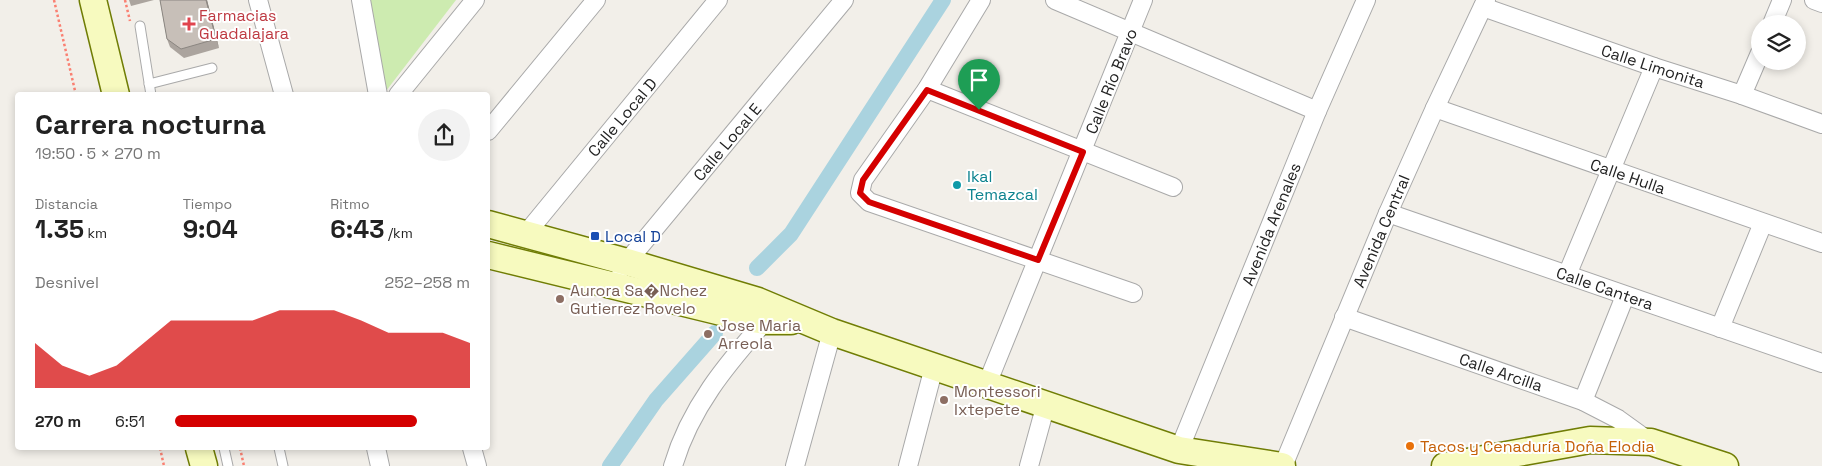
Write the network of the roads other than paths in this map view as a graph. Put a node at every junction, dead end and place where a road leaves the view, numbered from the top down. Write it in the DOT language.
graph roads {
  1 [pos="93,0"];
  2 [pos="258,0"];
  3 [pos="361,0"];
  4 [pos="475,0"];
  5 [pos="596,0"];
  6 [pos="718,0"];
  7 [pos="844,0"];
  8 [pos="981,0"];
  9 [pos="1055,0"];
  10 [pos="1144,0"];
  11 [pos="1366,0"];
  12 [pos="1782,0"];
  13 [pos="1814,0"];
  14 [pos="1822,3"];
  15 [pos="1485,4"];
  16 [pos="1776,15"];
  17 [pos="140,26"];
  18 [pos="1131,32"];
  19 [pos="1654,67"];
  20 [pos="212,68"];
  21 [pos="1753,70"];
  22 [pos="149,84"];
  23 [pos="927,90"];
  24 [pos="118,92"];
  25 [pos="150,92"];
  26 [pos="283,92"];
  27 [pos="377,92"];
  28 [pos="400,92"];
  29 [pos="1742,95"];
  30 [pos="1435,108"];
  31 [pos="1317,111"];
  32 [pos="1822,124"];
  33 [pos="490,129"];
  34 [pos="1083,152"];
  35 [pos="1611,170"];
  36 [pos="1174,187"];
  37 [pos="1388,213"];
  38 [pos="1763,224"];
  39 [pos="490,225"];
  40 [pos="525,234"];
  41 [pos="1822,243"];
  42 [pos="490,255"];
  43 [pos="1038,260"];
  44 [pos="627,262"];
  45 [pos="1566,274"];
  46 [pos="610,284"];
  47 [pos="1134,293"];
  48 [pos="1625,296"];
  49 [pos="768,313"];
  50 [pos="1344,317"];
  51 [pos="1720,328"];
  52 [pos="832,332"];
  53 [pos="1822,363"];
  54 [pos="934,367"];
  55 [pos="987,384"];
  56 [pos="1583,401"];
  57 [pos="1046,404"];
  58 [pos="1651,442"];
  59 [pos="200,450"];
  60 [pos="224,450"];
  61 [pos="279,450"];
  62 [pos="376,450"];
  63 [pos="473,450"];
  64 [pos="1176,458"];
  65 [pos="1490,463"];
  66 [pos="204,466"];
  67 [pos="228,466"];
  68 [pos="283,466"];
  69 [pos="380,466"];
  70 [pos="477,466"];
  71 [pos="673,466"];
  72 [pos="795,466"];
  73 [pos="908,466"];
  74 [pos="1029,466"];
  75 [pos="1283,466"];
  76 [pos="1445,466"];
  77 [pos="1726,466"];
  1 -- 24 [label="main road"];
  2 -- 26 [label="street"];
  3 -- 27 [label="street"];
  4 -- 28 [label="street"];
  5 -- 33 [label="street"];
  6 -- 40 [label="street, Calle Local D"];
  7 -- 44 [label="street, Calle Local E"];
  8 -- 23 [label="street"];
  9 -- 18 [label="street"];
  10 -- 18 [label="street, Calle Río Bravo"];
  11 -- 31 [label="street, Avenida Arenales"];
  12 -- 16 [label="street"];
  13 -- 14 [label="street"];
  15 -- 19 [label="street, Calle Limonita"];
  15 -- 30 [label="street, Avenida Central"];
  17 -- 22 [label="lane"];
  18 -- 31 [label="street"];
  18 -- 34 [label="street, Calle Río Bravo"];
  19 -- 29 [label="street, Calle Limonita"];
  19 -- 35 [label="street"];
  20 -- 22 [label="lane"];
  21 -- 29 [label="street"];
  22 -- 25 [label="lane"];
  23 -- 34 [label="street"];
  23 -- 43 [label="street"];
  29 -- 32 [label="street, Calle Limonita"];
  30 -- 35 [label="street, Calle Hulla"];
  30 -- 37 [label="street, Avenida Central"];
  31 -- 64 [label="street, Avenida Arenales"];
  34 -- 36 [label="street"];
  34 -- 43 [label="street, Calle Río Bravo"];
  35 -- 38 [label="street, Calle Hulla"];
  35 -- 45 [label="street"];
  37 -- 45 [label="street, Calle Cantera"];
  37 -- 50 [label="street, Avenida Central"];
  38 -- 41 [label="street, Calle Hulla"];
  38 -- 51 [label="street"];
  39 -- 40 [label="main road"];
  40 -- 44 [label="main road"];
  42 -- 46 [label="main road"];
  43 -- 47 [label="street"];
  43 -- 55 [label="street, Calle Río Bravo"];
  44 -- 46 [label="street, Calle Local E"];
  44 -- 49 [label="main road"];
  45 -- 48 [label="street, Calle Cantera"];
  46 -- 49 [label="main road"];
  48 -- 51 [label="street, Calle Cantera"];
  48 -- 56 [label="street"];
  49 -- 52 [label="main road"];
  49 -- 71 [label="street"];
  50 -- 56 [label="street, Calle Arcilla"];
  50 -- 75 [label="street, Avenida Central"];
  51 -- 53 [label="street, Calle Cantera"];
  52 -- 54 [label="main road"];
  52 -- 72 [label="street"];
  54 -- 55 [label="main road"];
  54 -- 73 [label="street"];
  55 -- 57 [label="main road"];
  56 -- 58 [label="street, Calle Arcilla"];
  57 -- 64 [label="main road"];
  57 -- 74 [label="street"];
  58 -- 65 [label="main road"];
  58 -- 77 [label="main road"];
  59 -- 66 [label="main road"];
  60 -- 67 [label="lane"];
  61 -- 68 [label="lane"];
  62 -- 69 [label="street"];
  63 -- 70 [label="street"];
  64 -- 75 [label="main road"];
  65 -- 76 [label="main road"];
}
